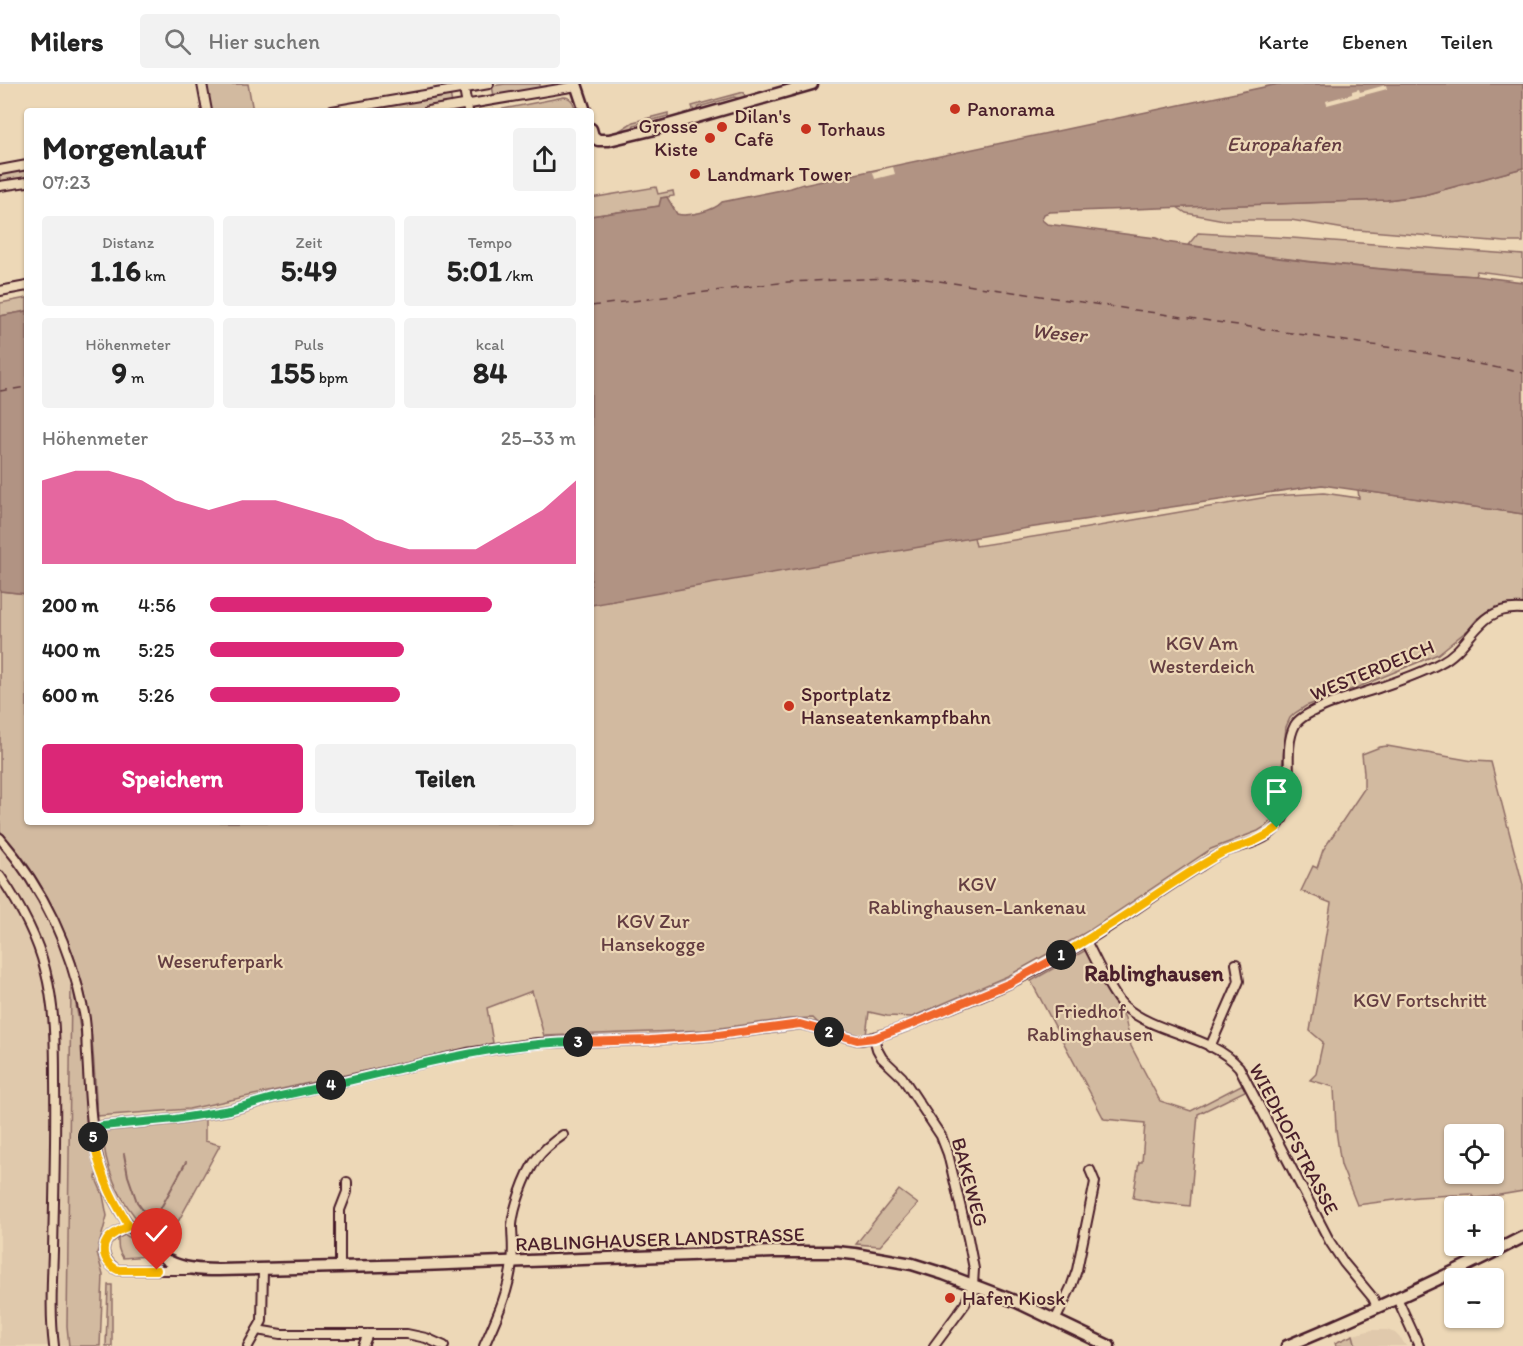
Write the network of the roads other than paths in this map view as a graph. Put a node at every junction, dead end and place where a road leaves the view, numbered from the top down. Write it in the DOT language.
graph roads {
  1 [pos="202,84"];
  2 [pos="489,84"];
  3 [pos="577,85"];
  4 [pos="807,85"];
  5 [pos="464,86"];
  6 [pos="206,108"];
  7 [pos="348,108"];
  8 [pos="467,108"];
  9 [pos="584,108"];
  10 [pos="594,137"];
  11 [pos="24,166"];
  12 [pos="0,170"];
  13 [pos="24,182"];
  14 [pos="0,186"];
  15 [pos="24,287"];
  16 [pos="0,291"];
  17 [pos="1523,609"];
  18 [pos="0,838"];
  19 [pos="0,876"];
  20 [pos="1086,941"];
  21 [pos="1236,964"];
  22 [pos="874,1038"];
  23 [pos="1210,1047"];
  24 [pos="92,1129"];
  25 [pos="563,1135"];
  26 [pos="1090,1170"];
  27 [pos="347,1182"];
  28 [pos="129,1226"];
  29 [pos="1523,1237"];
  30 [pos="168,1261"];
  31 [pos="513,1261"];
  32 [pos="340,1266"];
  33 [pos="194,1269"];
  34 [pos="263,1269"];
  35 [pos="973,1284"];
  36 [pos="1397,1299"];
  37 [pos="1377,1307"];
  38 [pos="1054,1321"];
  39 [pos="257,1330"];
  40 [pos="368,1334"];
  41 [pos="54,1346"];
  42 [pos="248,1346"];
  43 [pos="363,1346"];
  44 [pos="444,1346"];
  45 [pos="484,1346"];
  46 [pos="934,1346"];
  47 [pos="1109,1346"];
  48 [pos="1287,1346"];
  49 [pos="1419,1346"];
  1 -- 6 [label="street"];
  2 -- 5 [label="street"];
  3 -- 8 [label="street"];
  3 -- 9 [label="street"];
  4 -- 10 [label="street"];
  5 -- 7 [label="street"];
  5 -- 8 [label="street"];
  11 -- 12 [label="street"];
  13 -- 14 [label="street"];
  15 -- 16 [label="street"];
  17 -- 20 [label="street, WESTERDEICH"];
  18 -- 24 [label="street"];
  19 -- 41 [label="street"];
  20 -- 22 [label="street, WESTERDEICH"];
  20 -- 23 [label="street, WIEDHOFSTRASSE"];
  21 -- 23 [label="street"];
  22 -- 24 [label="street"];
  22 -- 35 [label="street, BAKEWEG"];
  23 -- 37 [label="street, WIEDHOFSTRASSE"];
  24 -- 28 [label="street"];
  25 -- 31 [label="street"];
  26 -- 38 [label="street"];
  27 -- 32 [label="street"];
  28 -- 30 [label="street"];
  28 -- 33 [label="street, RABLINGHAUSER LANDSTRASSE"];
  29 -- 36 [label="street"];
  30 -- 33 [label="street, RABLINGHAUSER LANDSTRASSE"];
  31 -- 32 [label="street, RABLINGHAUSER LANDSTRASSE"];
  31 -- 35 [label="street, RABLINGHAUSER LANDSTRASSE"];
  31 -- 45 [label="street"];
  32 -- 34 [label="street, RABLINGHAUSER LANDSTRASSE"];
  33 -- 34 [label="street, RABLINGHAUSER LANDSTRASSE"];
  34 -- 39 [label="street"];
  35 -- 38 [label="street, RABLINGHAUSER LANDSTRASSE"];
  35 -- 46 [label="street"];
  36 -- 37 [label="street"];
  36 -- 49 [label="street"];
  37 -- 48 [label="street"];
  38 -- 47 [label="street, RABLINGHAUSER LANDSTRASSE"];
  39 -- 40 [label="street"];
  39 -- 42 [label="street"];
  40 -- 43 [label="street"];
  40 -- 44 [label="street"];
}
